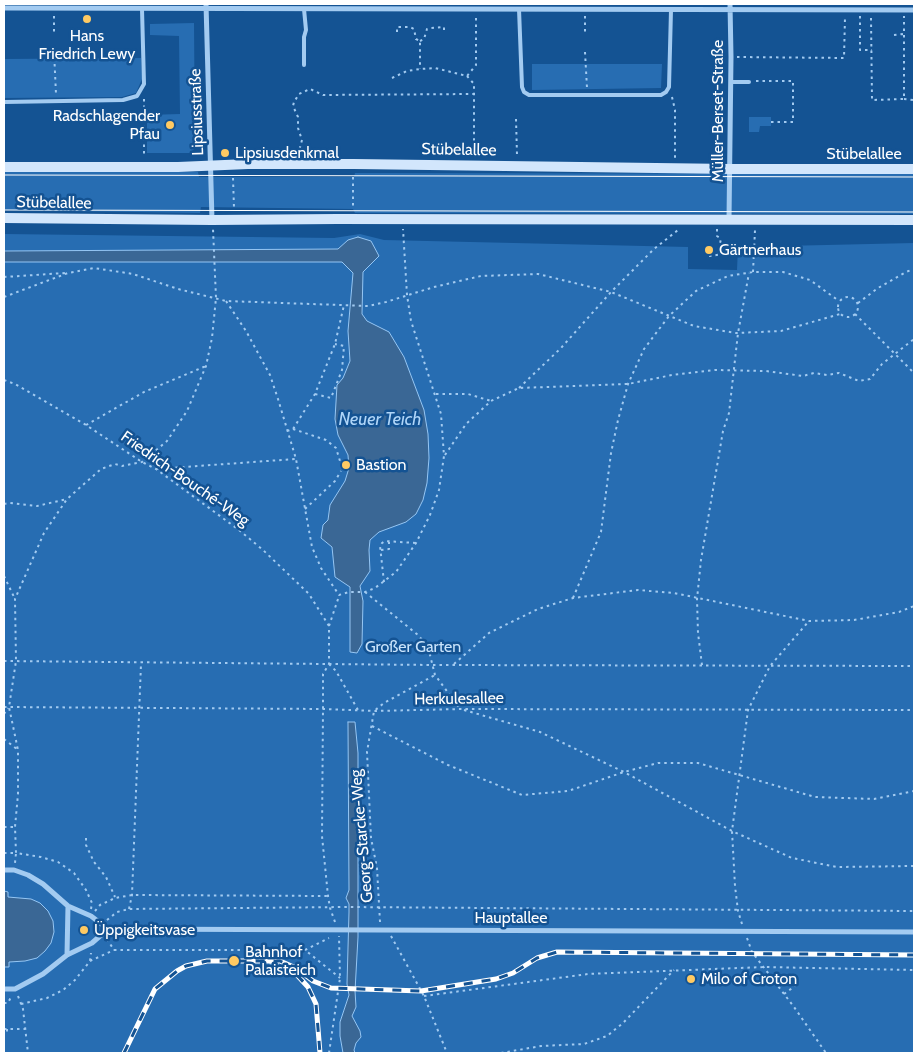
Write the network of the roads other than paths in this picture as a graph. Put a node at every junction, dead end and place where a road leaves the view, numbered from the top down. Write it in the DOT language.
graph roads {
  1 [pos="160,6"];
  2 [pos="206,6"];
  3 [pos="357,6"];
  4 [pos="731,7"];
  5 [pos="4,8"];
  6 [pos="472,8"];
  7 [pos="142,9"];
  8 [pos="304,9"];
  9 [pos="519,9"];
  10 [pos="672,10"];
  11 [pos="914,10"];
  12 [pos="304,65"];
  13 [pos="731,82"];
  14 [pos="749,82"];
  15 [pos="4,102"];
  16 [pos="211,165"];
  17 [pos="4,167"];
  18 [pos="730,169"];
  19 [pos="914,169"];
  20 [pos="4,218"];
  21 [pos="729,219"];
  22 [pos="914,220"];
  23 [pos="213,224"];
  24 [pos="4,870"];
  25 [pos="68,906"];
  26 [pos="108,929"];
  27 [pos="914,932"];
  28 [pos="67,955"];
  29 [pos="4,989"];
  1 -- 2 [label="street"];
  1 -- 7 [label="street"];
  2 -- 8 [label="street"];
  2 -- 16 [label="street, Lipsiusstraße"];
  3 -- 6 [label="street"];
  3 -- 8 [label="street"];
  4 -- 10 [label="street"];
  4 -- 11 [label="street"];
  4 -- 13 [label="street, Müller-Berset-Straße"];
  5 -- 7 [label="street"];
  6 -- 9 [label="street"];
  7 -- 15 [label="lane"];
  8 -- 12 [label="lane"];
  9 -- 10 [label="street"];
  9 -- 10 [label="lane"];
  13 -- 14 [label="lane"];
  13 -- 18 [label="street, Müller-Berset-Straße"];
  16 -- 17 [label="main road, Stübelallee"];
  16 -- 18 [label="main road, Stübelallee"];
  16 -- 23 [label="street, Lipsiusstraße"];
  18 -- 19 [label="main road, Stübelallee"];
  18 -- 21 [label="street, Müller-Berset-Straße"];
  20 -- 23 [label="main road, Stübelallee"];
  21 -- 22 [label="main road, Stübelallee"];
  21 -- 23 [label="main road, Stübelallee"];
  24 -- 25 [label="street"];
  25 -- 26 [label="street"];
  25 -- 28 [label="street"];
  26 -- 27 [label="street, Hauptallee"];
  26 -- 28 [label="street"];
  28 -- 29 [label="street"];
}
